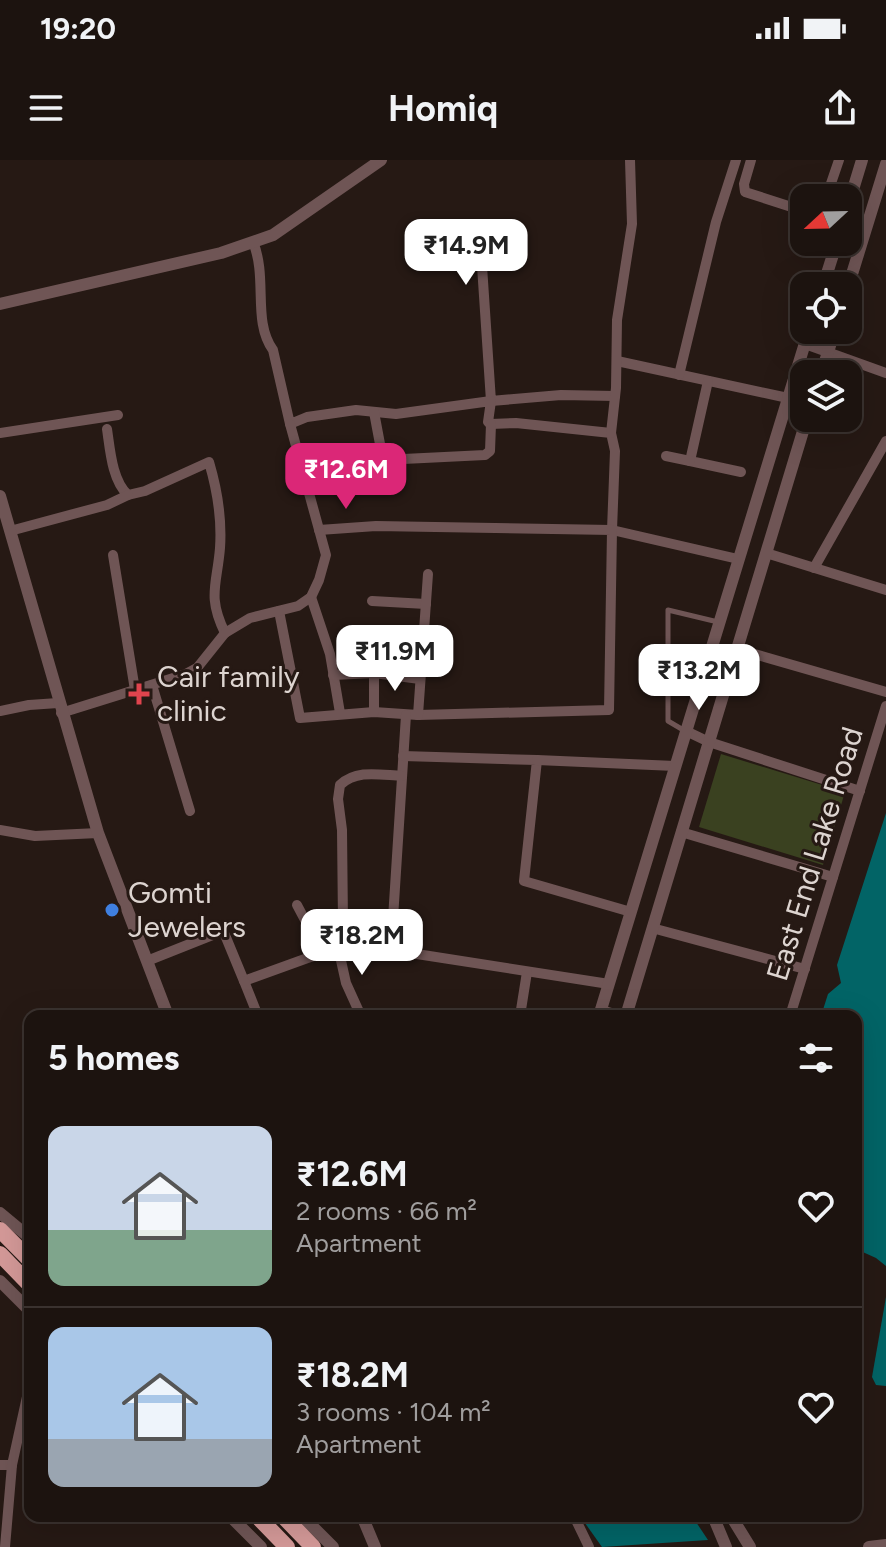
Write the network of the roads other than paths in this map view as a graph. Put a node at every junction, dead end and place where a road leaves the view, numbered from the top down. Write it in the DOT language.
graph roads {
  1 [pos="381,160"];
  2 [pos="630,160"];
  3 [pos="736,160"];
  4 [pos="751,160"];
  5 [pos="838,163"];
  6 [pos="886,164"];
  7 [pos="861,166"];
  8 [pos="831,184"];
  9 [pos="790,206"];
  10 [pos="519,231"];
  11 [pos="253,242"];
  12 [pos="853,272"];
  13 [pos="0,304"];
  14 [pos="805,344"];
  15 [pos="831,344"];
  16 [pos="828,352"];
  17 [pos="825,360"];
  18 [pos="617,361"];
  19 [pos="886,373"];
  20 [pos="679,375"];
  21 [pos="708,381"];
  22 [pos="615,396"];
  23 [pos="788,398"];
  24 [pos="491,401"];
  25 [pos="374,412"];
  26 [pos="118,415"];
  27 [pos="290,424"];
  28 [pos="491,424"];
  29 [pos="107,429"];
  30 [pos="803,432"];
  31 [pos="0,433"];
  32 [pos="611,433"];
  33 [pos="886,441"];
  34 [pos="666,456"];
  35 [pos="690,461"];
  36 [pos="741,472"];
  37 [pos="128,495"];
  38 [pos="0,497"];
  39 [pos="319,530"];
  40 [pos="612,530"];
  41 [pos="10,531"];
  42 [pos="766,553"];
  43 [pos="113,555"];
  44 [pos="738,559"];
  45 [pos="814,568"];
  46 [pos="428,574"];
  47 [pos="886,590"];
  48 [pos="311,597"];
  49 [pos="372,601"];
  50 [pos="426,604"];
  51 [pos="279,611"];
  52 [pos="719,622"];
  53 [pos="225,633"];
  54 [pos="737,649"];
  55 [pos="374,673"];
  56 [pos="333,675"];
  57 [pos="420,679"];
  58 [pos="152,685"];
  59 [pos="135,690"];
  60 [pos="886,692"];
  61 [pos="886,706"];
  62 [pos="60,708"];
  63 [pos="0,711"];
  64 [pos="374,712"];
  65 [pos="340,713"];
  66 [pos="412,715"];
  67 [pos="686,731"];
  68 [pos="709,742"];
  69 [pos="403,756"];
  70 [pos="537,760"];
  71 [pos="675,766"];
  72 [pos="402,776"];
  73 [pos="860,791"];
  74 [pos="190,811"];
  75 [pos="0,830"];
  76 [pos="681,832"];
  77 [pos="98,833"];
  78 [pos="833,877"];
  79 [pos="297,905"];
  80 [pos="631,912"];
  81 [pos="652,928"];
  82 [pos="338,947"];
  83 [pos="391,950"];
  84 [pos="322,952"];
  85 [pos="147,961"];
  86 [pos="805,969"];
  87 [pos="527,972"];
  88 [pos="244,981"];
  89 [pos="609,984"];
  90 [pos="166,1010"];
  91 [pos="256,1010"];
  92 [pos="358,1010"];
  93 [pos="521,1010"];
  94 [pos="601,1010"];
  95 [pos="626,1010"];
  96 [pos="792,1010"];
  97 [pos="0,1213"];
  98 [pos="0,1230"];
  99 [pos="24,1233"];
  100 [pos="0,1254"];
  101 [pos="24,1254"];
  102 [pos="24,1279"];
  103 [pos="0,1281"];
  104 [pos="24,1305"];
  105 [pos="24,1404"];
  106 [pos="6,1465"];
  107 [pos="236,1522"];
  108 [pos="263,1522"];
  109 [pos="289,1522"];
  110 [pos="308,1522"];
  111 [pos="365,1522"];
  112 [pos="577,1522"];
  113 [pos="716,1522"];
  114 [pos="735,1522"];
  115 [pos="886,1545"];
  116 [pos="5,1547"];
  117 [pos="259,1547"];
  118 [pos="287,1547"];
  119 [pos="313,1547"];
  120 [pos="333,1547"];
  121 [pos="375,1547"];
  122 [pos="589,1547"];
  123 [pos="726,1547"];
  124 [pos="750,1547"];
  125 [pos="869,1547"];
  1 -- 11 [label="street"];
  2 -- 18 [label="street"];
  3 -- 20 [label="street"];
  4 -- 9 [label="street"];
  5 -- 7 [label="street"];
  5 -- 8 [label="street"];
  6 -- 12 [label="street"];
  10 -- 24 [label="street"];
  11 -- 13 [label="street"];
  11 -- 27 [label="street"];
  14 -- 16 [label="street"];
  14 -- 23 [label="street"];
  15 -- 16 [label="street"];
  16 -- 17 [label="street"];
  16 -- 19 [label="street"];
  18 -- 20 [label="street"];
  18 -- 22 [label="street"];
  20 -- 21 [label="street"];
  21 -- 23 [label="street"];
  21 -- 35 [label="street"];
  22 -- 24 [label="street"];
  22 -- 32 [label="street"];
  23 -- 44 [label="street"];
  24 -- 25 [label="street"];
  24 -- 28 [label="street"];
  25 -- 27 [label="street"];
  25 -- 28 [label="street"];
  26 -- 31 [label="street"];
  27 -- 39 [label="street"];
  28 -- 32 [label="street"];
  29 -- 37 [label="street"];
  30 -- 42 [label="street"];
  32 -- 40 [label="street"];
  33 -- 45 [label="street"];
  34 -- 35 [label="street"];
  35 -- 36 [label="street"];
  37 -- 41 [label="street"];
  37 -- 53 [label="street"];
  38 -- 41 [label="street"];
  39 -- 40 [label="street"];
  39 -- 48 [label="street"];
  40 -- 44 [label="street"];
  40 -- 66 [label="street"];
  41 -- 62 [label="street"];
  42 -- 45 [label="street"];
  42 -- 54 [label="street"];
  43 -- 59 [label="street"];
  44 -- 52 [label="street"];
  45 -- 47 [label="street"];
  46 -- 50 [label="street"];
  48 -- 51 [label="street"];
  48 -- 56 [label="street"];
  49 -- 50 [label="street"];
  50 -- 57 [label="street"];
  51 -- 53 [label="street"];
  51 -- 65 [label="street"];
  52 -- 67 [label="street"];
  52 -- 67 [label="lane"];
  53 -- 58 [label="street"];
  54 -- 60 [label="street"];
  54 -- 68 [label="street"];
  55 -- 56 [label="street"];
  55 -- 57 [label="street"];
  55 -- 64 [label="street"];
  56 -- 65 [label="street"];
  57 -- 66 [label="street"];
  58 -- 59 [label="street"];
  58 -- 74 [label="street"];
  59 -- 62 [label="street"];
  61 -- 73 [label="street, East End Lake Road"];
  62 -- 63 [label="street"];
  62 -- 77 [label="street"];
  64 -- 65 [label="street"];
  64 -- 66 [label="street"];
  66 -- 69 [label="street"];
  67 -- 68 [label="street"];
  67 -- 71 [label="street"];
  68 -- 73 [label="street"];
  68 -- 76 [label="street"];
  69 -- 70 [label="street"];
  69 -- 72 [label="street"];
  70 -- 71 [label="street"];
  70 -- 80 [label="street"];
  71 -- 80 [label="street"];
  72 -- 82 [label="street"];
  72 -- 83 [label="street"];
  73 -- 78 [label="street, East End Lake Road"];
  75 -- 77 [label="street"];
  76 -- 78 [label="street"];
  76 -- 81 [label="street"];
  77 -- 85 [label="street"];
  78 -- 86 [label="street, East End Lake Road"];
  79 -- 84 [label="street"];
  80 -- 89 [label="street"];
  81 -- 86 [label="street"];
  81 -- 95 [label="street"];
  82 -- 83 [label="street"];
  82 -- 84 [label="street"];
  82 -- 92 [label="street"];
  83 -- 87 [label="street"];
  84 -- 88 [label="street"];
  85 -- 88 [label="street"];
  85 -- 90 [label="street"];
  86 -- 96 [label="street, East End Lake Road"];
  87 -- 89 [label="street"];
  87 -- 93 [label="street"];
  88 -- 91 [label="street"];
  89 -- 94 [label="street"];
  97 -- 99 [label="street"];
  98 -- 101 [label="highway"];
  100 -- 102 [label="highway"];
  103 -- 104 [label="street"];
  105 -- 106 [label="street"];
  106 -- 116 [label="street"];
  107 -- 117 [label="street"];
  108 -- 118 [label="highway"];
  109 -- 119 [label="highway"];
  110 -- 120 [label="street"];
  111 -- 121 [label="street"];
  112 -- 122 [label="street"];
  113 -- 123 [label="street"];
  114 -- 124 [label="street"];
  115 -- 125 [label="street"];
}
